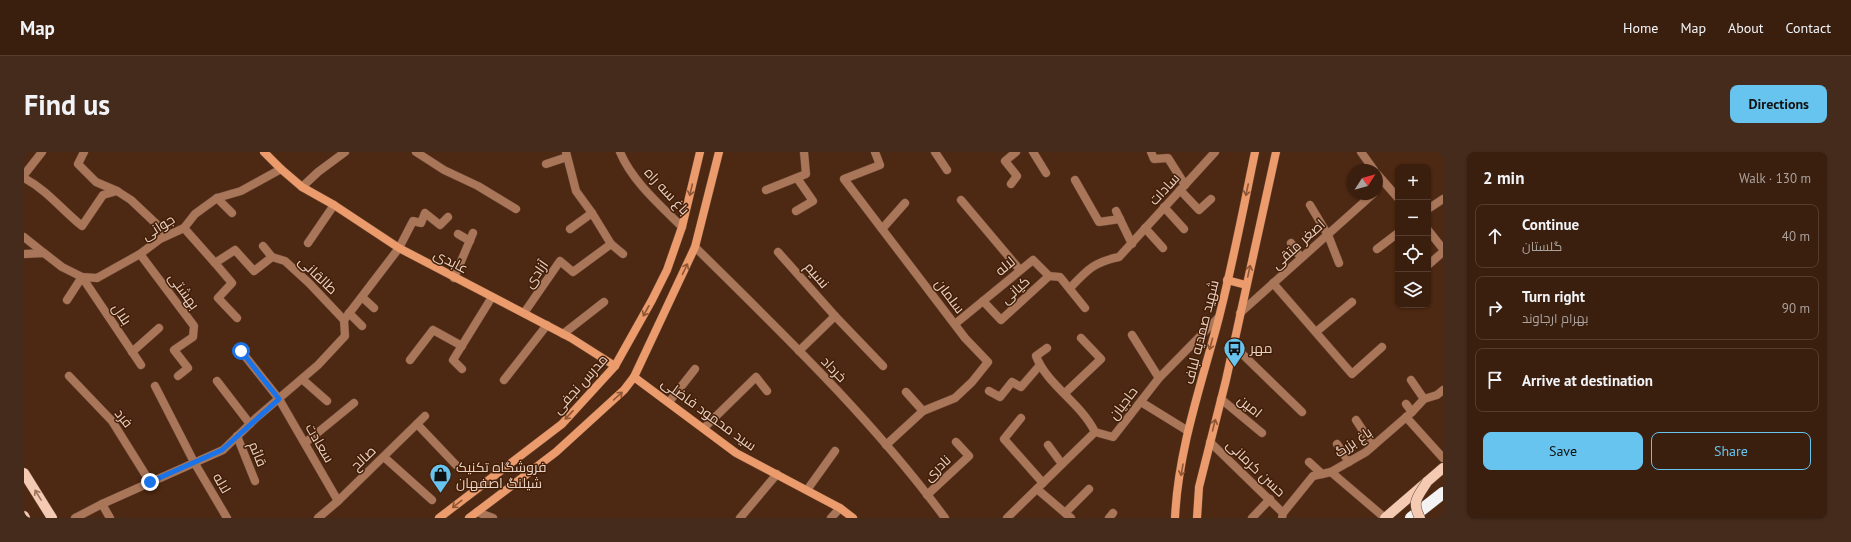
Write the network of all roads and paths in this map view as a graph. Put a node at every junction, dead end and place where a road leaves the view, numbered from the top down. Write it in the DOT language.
graph roads {
  1 [pos="42,152"];
  2 [pos="84,152"];
  3 [pos="264,152"];
  4 [pos="345,152"];
  5 [pos="416,152"];
  6 [pos="620,152"];
  7 [pos="700,152"];
  8 [pos="719,152"];
  9 [pos="804,152"];
  10 [pos="875,152"];
  11 [pos="935,152"];
  12 [pos="1016,152"];
  13 [pos="1033,152"];
  14 [pos="1151,152"];
  15 [pos="1215,152"];
  16 [pos="1255,152"];
  17 [pos="1276,152"];
  18 [pos="1361,152"];
  19 [pos="567,155"];
  20 [pos="546,164"];
  21 [pos="1370,164"];
  22 [pos="281,169"];
  23 [pos="947,170"];
  24 [pos="1046,173"];
  25 [pos="24,176"];
  26 [pos="797,178"];
  27 [pos="1075,180"];
  28 [pos="1011,184"];
  29 [pos="1384,184"];
  30 [pos="302,187"];
  31 [pos="1183,188"];
  32 [pos="766,190"];
  33 [pos="117,191"];
  34 [pos="1395,195"];
  35 [pos="217,198"];
  36 [pos="1443,198"];
  37 [pos="1211,199"];
  38 [pos="961,200"];
  39 [pos="1366,200"];
  40 [pos="905,203"];
  41 [pos="334,205"];
  42 [pos="1310,205"];
  43 [pos="1164,206"];
  44 [pos="1431,208"];
  45 [pos="516,209"];
  46 [pos="796,211"];
  47 [pos="1116,211"];
  48 [pos="592,213"];
  49 [pos="232,214"];
  50 [pos="448,217"];
  51 [pos="1120,219"];
  52 [pos="682,227"];
  53 [pos="184,228"];
  54 [pos="1145,228"];
  55 [pos="570,229"];
  56 [pos="882,229"];
  57 [pos="1184,229"];
  58 [pos="458,234"];
  59 [pos="1431,234"];
  60 [pos="168,235"];
  61 [pos="1328,235"];
  62 [pos="1395,235"];
  63 [pos="24,236"];
  64 [pos="308,243"];
  65 [pos="1291,243"];
  66 [pos="611,244"];
  67 [pos="1132,244"];
  68 [pos="263,246"];
  69 [pos="695,247"];
  70 [pos="399,248"];
  71 [pos="1163,248"];
  72 [pos="1377,249"];
  73 [pos="1443,250"];
  74 [pos="778,252"];
  75 [pos="44,253"];
  76 [pos="24,254"];
  77 [pos="140,254"];
  78 [pos="623,254"];
  79 [pos="272,257"];
  80 [pos="1301,258"];
  81 [pos="1431,262"];
  82 [pos="215,263"];
  83 [pos="1339,263"];
  84 [pos="1020,270"];
  85 [pos="1049,276"];
  86 [pos="82,277"];
  87 [pos="454,278"];
  88 [pos="1227,280"];
  89 [pos="1273,284"];
  90 [pos="1246,285"];
  91 [pos="1070,288"];
  92 [pos="362,296"];
  93 [pos="492,297"];
  94 [pos="67,300"];
  95 [pos="983,301"];
  96 [pos="604,302"];
  97 [pos="1352,302"];
  98 [pos="374,308"];
  99 [pos="1085,308"];
  100 [pos="349,313"];
  101 [pos="524,313"];
  102 [pos="1240,313"];
  103 [pos="835,316"];
  104 [pos="237,318"];
  105 [pos="1218,318"];
  106 [pos="344,320"];
  107 [pos="955,324"];
  108 [pos="547,325"];
  109 [pos="362,326"];
  110 [pos="159,328"];
  111 [pos="1316,332"];
  112 [pos="563,334"];
  113 [pos="1132,335"];
  114 [pos="1080,338"];
  115 [pos="1233,345"];
  116 [pos="462,346"];
  117 [pos="1382,347"];
  118 [pos="1047,348"];
  119 [pos="241,351"];
  120 [pos="798,351"];
  121 [pos="132,352"];
  122 [pos="410,360"];
  123 [pos="141,365"];
  124 [pos="1040,365"];
  125 [pos="615,366"];
  126 [pos="883,366"];
  127 [pos="462,369"];
  128 [pos="695,370"];
  129 [pos="69,376"];
  130 [pos="178,376"];
  131 [pos="634,377"];
  132 [pos="1159,378"];
  133 [pos="302,379"];
  134 [pos="504,380"];
  135 [pos="1411,380"];
  136 [pos="217,381"];
  137 [pos="155,386"];
  138 [pos="1443,390"];
  139 [pos="767,391"];
  140 [pos="989,391"];
  141 [pos="906,392"];
  142 [pos="1065,393"];
  143 [pos="279,399"];
  144 [pos="1221,399"];
  145 [pos="1424,399"];
  146 [pos="327,401"];
  147 [pos="669,402"];
  148 [pos="1141,402"];
  149 [pos="354,403"];
  150 [pos="1406,404"];
  151 [pos="923,411"];
  152 [pos="1302,412"];
  153 [pos="1409,415"];
  154 [pos="425,416"];
  155 [pos="1021,418"];
  156 [pos="1356,420"];
  157 [pos="250,424"];
  158 [pos="417,424"];
  159 [pos="704,428"];
  160 [pos="1188,431"];
  161 [pos="1095,432"];
  162 [pos="1262,433"];
  163 [pos="237,436"];
  164 [pos="956,442"];
  165 [pos="1210,442"];
  166 [pos="305,443"];
  167 [pos="1337,444"];
  168 [pos="886,445"];
  169 [pos="1048,445"];
  170 [pos="1373,446"];
  171 [pos="835,451"];
  172 [pos="384,457"];
  173 [pos="1443,458"];
  174 [pos="194,462"];
  175 [pos="1309,462"];
  176 [pos="1349,462"];
  177 [pos="1062,464"];
  178 [pos="456,465"];
  179 [pos="1443,468"];
  180 [pos="1331,472"];
  181 [pos="24,473"];
  182 [pos="777,474"];
  183 [pos="1322,474"];
  184 [pos="255,481"];
  185 [pos="150,482"];
  186 [pos="1427,482"];
  187 [pos="1040,486"];
  188 [pos="1089,489"];
  189 [pos="807,490"];
  190 [pos="1443,492"];
  191 [pos="927,495"];
  192 [pos="1270,499"];
  193 [pos="432,500"];
  194 [pos="338,501"];
  195 [pos="102,504"];
  196 [pos="840,508"];
  197 [pos="477,512"];
  198 [pos="1283,515"];
  199 [pos="1068,516"];
  200 [pos="52,518"];
  201 [pos="75,518"];
  202 [pos="110,518"];
  203 [pos="227,518"];
  204 [pos="318,518"];
  205 [pos="439,518"];
  206 [pos="469,518"];
  207 [pos="493,518"];
  208 [pos="740,518"];
  209 [pos="831,518"];
  210 [pos="853,518"];
  211 [pos="944,518"];
  212 [pos="1007,518"];
  213 [pos="1176,518"];
  214 [pos="1197,518"];
  215 [pos="1252,518"];
  216 [pos="1385,518"];
  217 [pos="1411,518"];
  218 [pos="1420,518"];
  1 -- 25 [label="street"];
  2 -- 33 [label="street"];
  3 -- 22 [label="main road"];
  4 -- 30 [label="street"];
  5 -- 45 [label="street"];
  6 -- 52 [label="street, باغ سه راه"];
  7 -- 52 [label="main road, مدرس نجفی, one-way"];
  8 -- 69 [label="main road"];
  9 -- 26 [label="street"];
  10 -- 56 [label="street, سلمان"];
  11 -- 23 [label="street"];
  12 -- 28 [label="street"];
  13 -- 24 [label="street"];
  14 -- 31 [label="street"];
  15 -- 31 [label="street, سادات"];
  16 -- 88 [label="main road, شهید صمدیه لباف, one-way"];
  90 -- 17 [label="main road, one-way"];
  18 -- 21 [label="street"];
  19 -- 20 [label="street"];
  19 -- 48 [label="street"];
  22 -- 30 [label="main road, عابدی"];
  22 -- 35 [label="street, جوانی"];
  25 -- 33 [label="street"];
  26 -- 32 [label="street"];
  26 -- 46 [label="street"];
  27 -- 51 [label="street"];
  29 -- 34 [label="street"];
  30 -- 41 [label="main road, عابدی"];
  31 -- 37 [label="street"];
  31 -- 43 [label="street, سادات"];
  33 -- 60 [label="street"];
  35 -- 49 [label="street"];
  35 -- 53 [label="street, جوانی"];
  36 -- 44 [label="street"];
  38 -- 84 [label="street"];
  39 -- 61 [label="street, اصغر متقی"];
  40 -- 56 [label="street"];
  41 -- 64 [label="street"];
  41 -- 70 [label="main road, عابدی"];
  42 -- 61 [label="street"];
  43 -- 54 [label="street, سادات"];
  43 -- 57 [label="street"];
  47 -- 51 [label="street"];
  48 -- 55 [label="street"];
  48 -- 66 [label="street"];
  50 -- 70 [label="street"];
  51 -- 67 [label="street"];
  52 -- 125 [label="main road, مدرس نجفی, one-way"];
  53 -- 60 [label="street, جوانی"];
  53 -- 82 [label="street"];
  54 -- 67 [label="street, سادات"];
  54 -- 71 [label="street"];
  56 -- 107 [label="street, سلمان"];
  58 -- 87 [label="street"];
  59 -- 73 [label="street"];
  60 -- 77 [label="street, جوانی"];
  61 -- 80 [label="street, اصغر متقی"];
  61 -- 83 [label="street"];
  62 -- 72 [label="street"];
  63 -- 75 [label="street"];
  65 -- 80 [label="street"];
  66 -- 78 [label="street"];
  66 -- 101 [label="street, آزادی"];
  67 -- 91 [label="street, سادات"];
  68 -- 79 [label="street"];
  69 -- 120 [label="street, خرداد"];
  131 -- 69 [label="main road, one-way"];
  70 -- 87 [label="main road, عابدی"];
  70 -- 92 [label="street"];
  73 -- 81 [label="street"];
  74 -- 103 [label="street, نسیم"];
  75 -- 76 [label="street"];
  75 -- 86 [label="street"];
  77 -- 86 [label="street, جوانی"];
  77 -- 130 [label="street, بهشتی"];
  79 -- 82 [label="street"];
  79 -- 106 [label="street, طالقانی"];
  80 -- 89 [label="street, اصغر متقی"];
  82 -- 104 [label="street"];
  84 -- 85 [label="street, لاله"];
  84 -- 95 [label="street, لاله"];
  85 -- 91 [label="street, لاله"];
  85 -- 95 [label="street, کیانی"];
  86 -- 94 [label="street"];
  86 -- 121 [label="street, بلال"];
  87 -- 93 [label="main road, عابدی"];
  88 -- 90 [label="main road"];
  88 -- 105 [label="main road, شهید صمدیه لباف"];
  89 -- 102 [label="street, اصغر متقی"];
  89 -- 111 [label="street"];
  90 -- 102 [label="main road"];
  91 -- 99 [label="street, لاله"];
  92 -- 98 [label="street"];
  92 -- 100 [label="street"];
  93 -- 101 [label="main road, عابدی"];
  93 -- 116 [label="street"];
  95 -- 107 [label="street, لاله"];
  96 -- 112 [label="street"];
  97 -- 111 [label="street"];
  100 -- 106 [label="street"];
  100 -- 109 [label="street"];
  101 -- 108 [label="main road, عابدی"];
  102 -- 115 [label="main road"];
  103 -- 120 [label="street"];
  103 -- 126 [label="street, نسیم"];
  105 -- 132 [label="street, حاجیان"];
  105 -- 160 [label="main road, شهید صمدیه لباف, one-way"];
  106 -- 133 [label="street"];
  107 -- 151 [label="street, سلمان"];
  108 -- 112 [label="main road, عابدی"];
  108 -- 134 [label="street"];
  110 -- 121 [label="street"];
  111 -- 117 [label="street"];
  112 -- 125 [label="main road, عابدی"];
  113 -- 132 [label="street"];
  114 -- 142 [label="street"];
  115 -- 144 [label="main road"];
  115 -- 152 [label="street"];
  116 -- 122 [label="street"];
  116 -- 127 [label="street"];
  118 -- 124 [label="street"];
  119 -- 143 [label="street, سعادت"];
  120 -- 168 [label="street, خرداد"];
  121 -- 123 [label="street, بلال"];
  124 -- 140 [label="street"];
  124 -- 142 [label="street"];
  125 -- 205 [label="main road, مدرس نجفی, one-way"];
  128 -- 147 [label="street"];
  129 -- 185 [label="street, فرد"];
  131 -- 147 [label="main road, سید محمود فاضلی"];
  197 -- 131 [label="main road, one-way"];
  132 -- 148 [label="street, حاجیان"];
  133 -- 143 [label="street"];
  133 -- 146 [label="street"];
  135 -- 145 [label="street"];
  136 -- 157 [label="street"];
  137 -- 174 [label="street"];
  138 -- 145 [label="street, باغ بزرگ"];
  139 -- 159 [label="street"];
  141 -- 151 [label="street"];
  142 -- 161 [label="street"];
  143 -- 157 [label="street"];
  143 -- 166 [label="street, سعادت"];
  144 -- 162 [label="street, امین"];
  165 -- 144 [label="main road, one-way"];
  145 -- 153 [label="street, باغ بزرگ"];
  147 -- 159 [label="main road, سید محمود فاضلی"];
  148 -- 160 [label="street"];
  148 -- 161 [label="street, حاجیان"];
  149 -- 166 [label="street"];
  150 -- 153 [label="street"];
  151 -- 168 [label="street, سلمان"];
  153 -- 170 [label="street, باغ بزرگ"];
  153 -- 173 [label="street"];
  154 -- 158 [label="street, صالح"];
  155 -- 187 [label="street"];
  156 -- 170 [label="street"];
  157 -- 163 [label="street"];
  158 -- 172 [label="street, صالح"];
  158 -- 178 [label="street"];
  159 -- 182 [label="main road, سید محمود فاضلی"];
  160 -- 213 [label="main road, شهید صمدیه لباف, one-way"];
  161 -- 177 [label="street"];
  163 -- 174 [label="street"];
  163 -- 184 [label="street, قائم"];
  164 -- 191 [label="street, نادری"];
  165 -- 192 [label="street, حسن کرمانی"];
  165 -- 214 [label="main road"];
  166 -- 194 [label="street, سعادت"];
  167 -- 176 [label="street"];
  168 -- 191 [label="street, خرداد"];
  169 -- 177 [label="street"];
  170 -- 176 [label="street, باغ بزرگ"];
  171 -- 189 [label="street"];
  172 -- 193 [label="street"];
  172 -- 194 [label="street, صالح"];
  174 -- 185 [label="street"];
  174 -- 203 [label="street, لاله"];
  175 -- 183 [label="street"];
  176 -- 180 [label="street, باغ بزرگ"];
  177 -- 187 [label="street"];
  179 -- 186 [label="main road"];
  180 -- 183 [label="street, باغ بزرگ"];
  180 -- 216 [label="street"];
  200 -- 181 [label="main road, one-way"];
  182 -- 189 [label="main road, سید محمود فاضلی"];
  182 -- 208 [label="street"];
  183 -- 198 [label="street, باغ بزرگ"];
  185 -- 195 [label="street"];
  186 -- 216 [label="main road"];
  186 -- 218 [label="main road, bridge"];
  187 -- 199 [label="street"];
  187 -- 212 [label="street"];
  188 -- 199 [label="street"];
  189 -- 196 [label="main road, سید محمود فاضلی"];
  190 -- 217 [label="highway"];
  191 -- 211 [label="street, خرداد"];
  192 -- 198 [label="street, حسن کرمانی"];
  192 -- 215 [label="street"];
  194 -- 204 [label="street, صالح"];
  195 -- 201 [label="street"];
  195 -- 202 [label="street"];
  196 -- 209 [label="street"];
  196 -- 210 [label="main road, سید محمود فاضلی"];
  197 -- 206 [label="main road"];
  197 -- 207 [label="street"];
}
